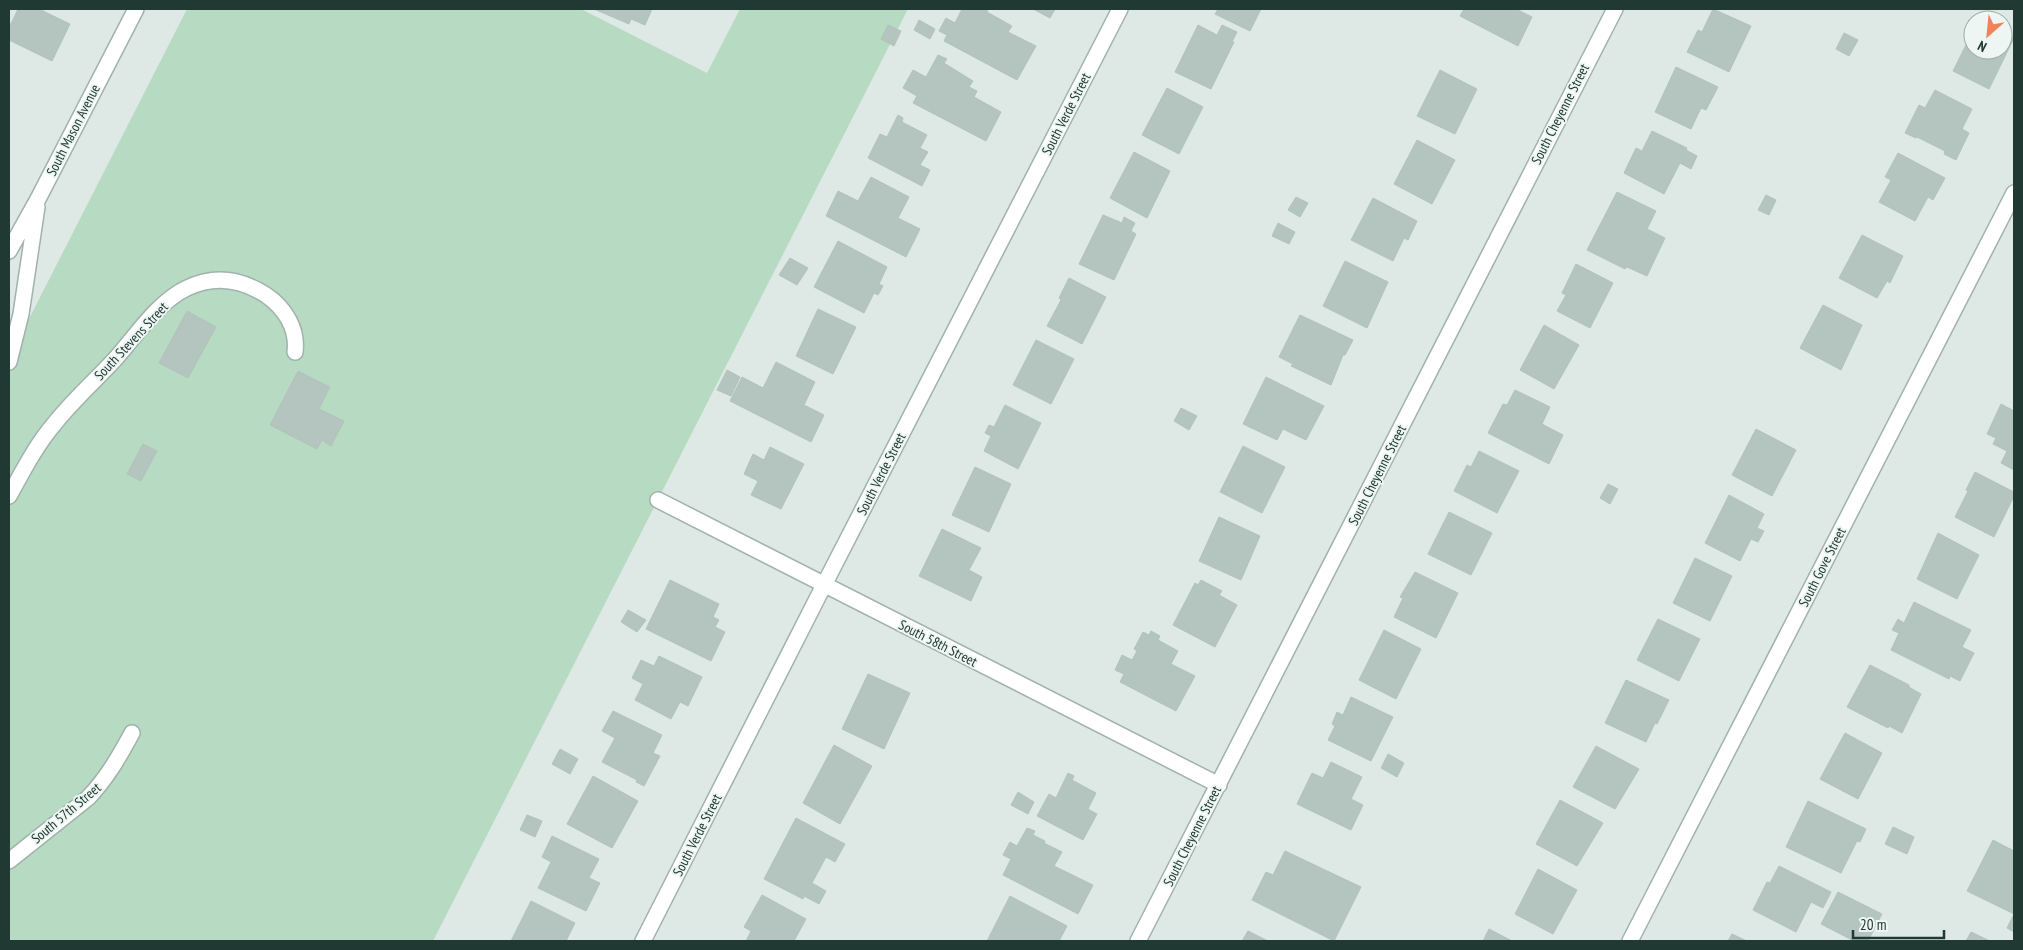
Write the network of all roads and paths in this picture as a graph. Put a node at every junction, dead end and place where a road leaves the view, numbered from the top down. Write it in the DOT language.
graph roads {
  1 [pos="136,9"];
  2 [pos="1120,9"];
  3 [pos="1614,9"];
  4 [pos="2014,193"];
  5 [pos="38,199"];
  6 [pos="9,251"];
  7 [pos="295,352"];
  8 [pos="9,362"];
  9 [pos="9,496"];
  10 [pos="658,500"];
  11 [pos="824,585"];
  12 [pos="132,733"];
  13 [pos="1219,785"];
  14 [pos="9,860"];
  15 [pos="643,941"];
  16 [pos="1138,941"];
  17 [pos="1630,941"];
  1 -- 5 [label="street, South Mason Avenue"];
  2 -- 11 [label="street, South Verde Street"];
  3 -- 13 [label="street, South Cheyenne Street"];
  4 -- 17 [label="street, South Gove Street"];
  5 -- 6 [label="street, South Mason Avenue"];
  5 -- 8 [label="street"];
  7 -- 9 [label="street, South Stevens Street"];
  10 -- 11 [label="street, South 58th Street"];
  11 -- 13 [label="street, South 58th Street"];
  11 -- 15 [label="street, South Verde Street"];
  12 -- 14 [label="street, South 57th Street"];
  13 -- 16 [label="street, South Cheyenne Street"];
}
